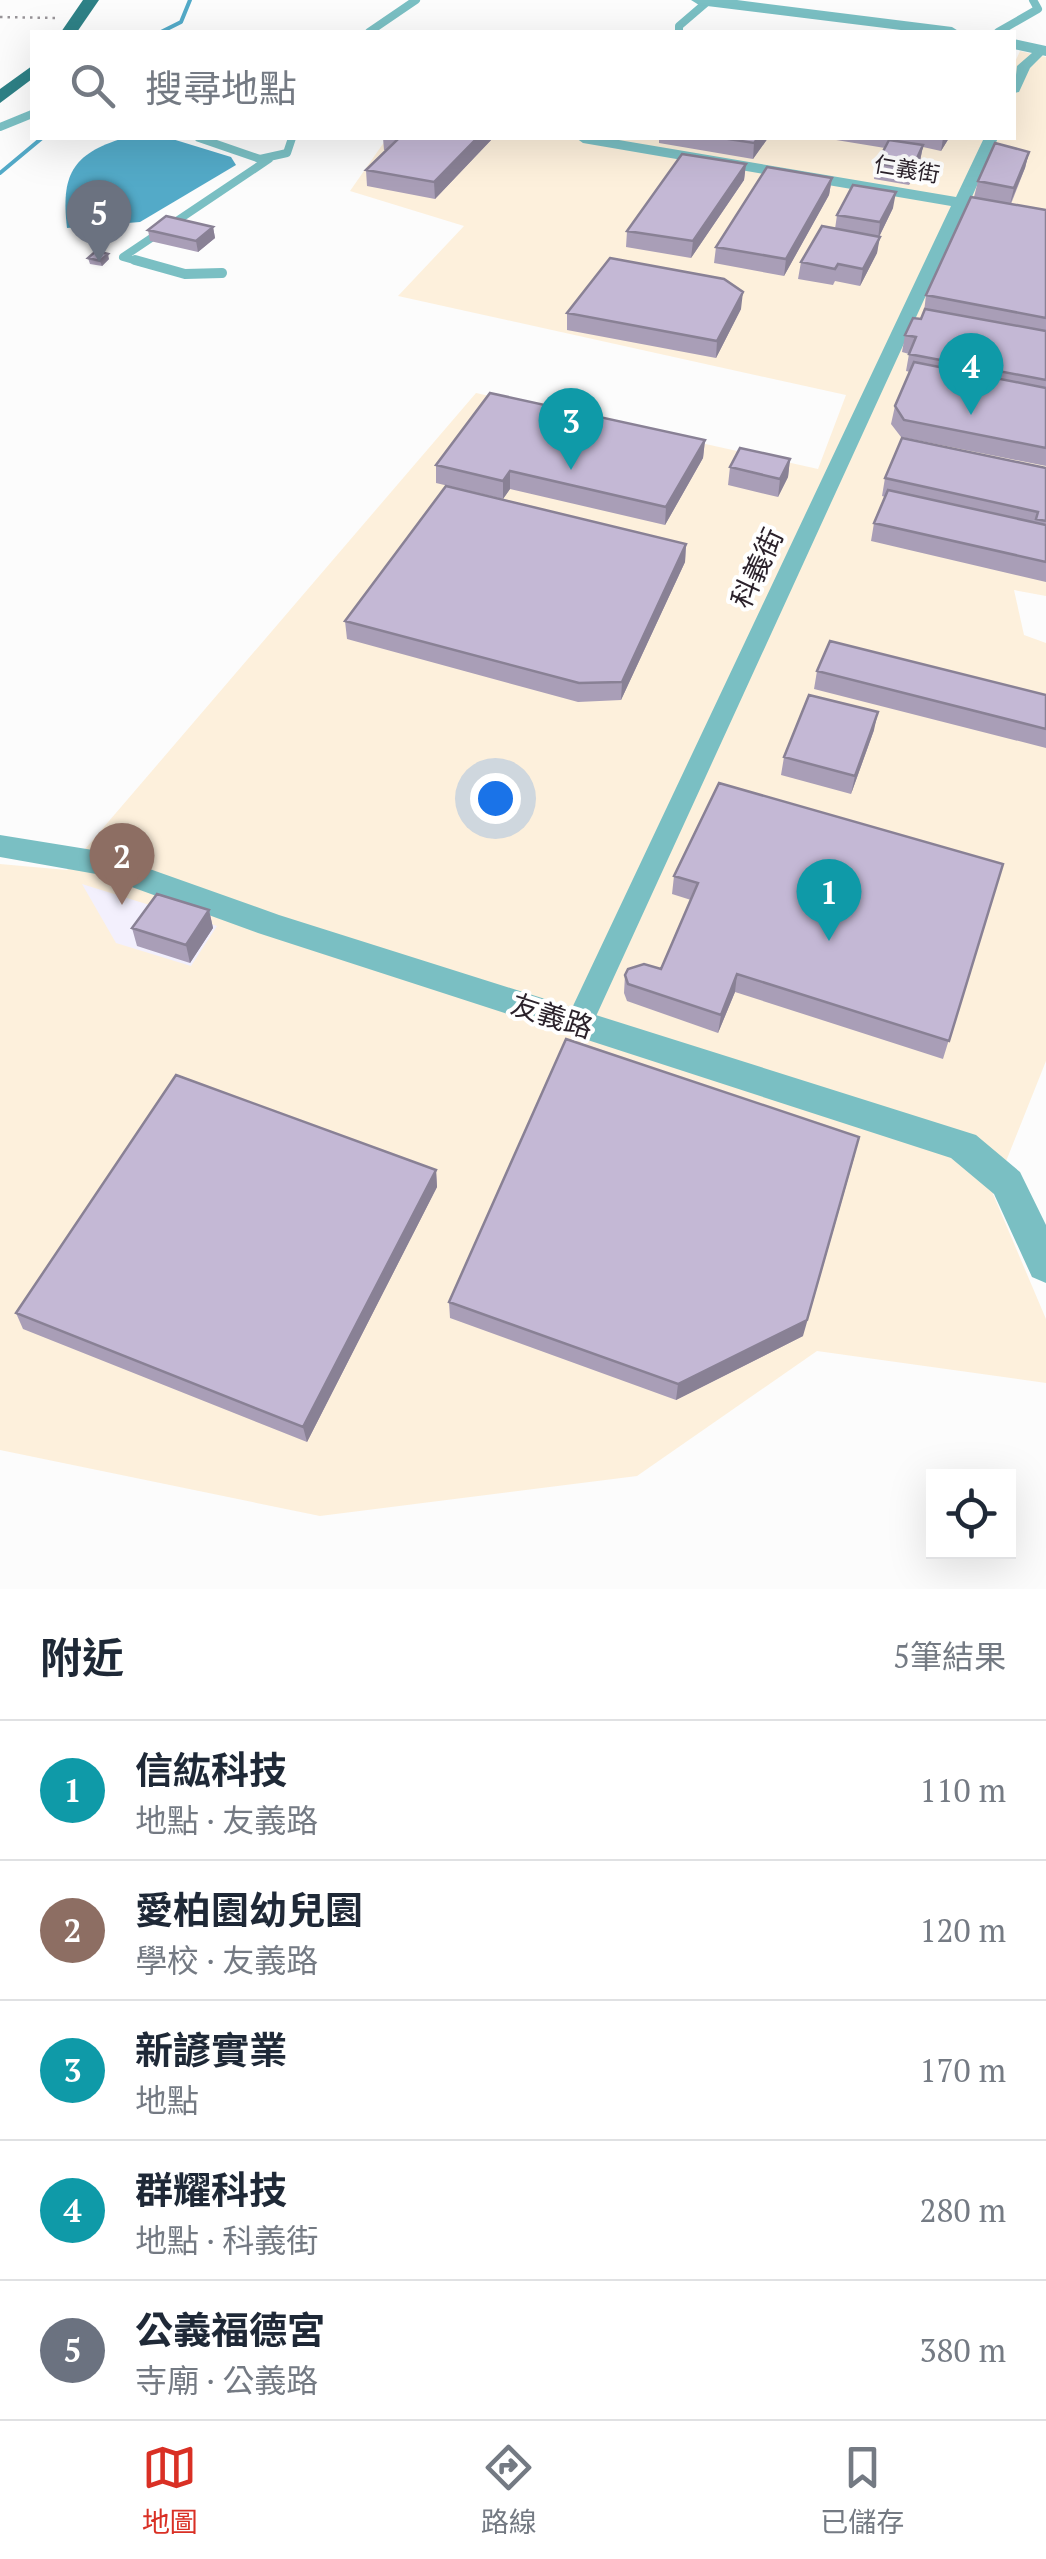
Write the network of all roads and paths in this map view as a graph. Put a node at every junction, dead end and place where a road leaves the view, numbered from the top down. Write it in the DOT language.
graph roads {
  1 [pos="91,0"];
  2 [pos="110,0"];
  3 [pos="416,0"];
  4 [pos="1033,0"];
  5 [pos="703,1"];
  6 [pos="0,16"];
  7 [pos="85,25"];
  8 [pos="372,30"];
  9 [pos="679,30"];
  10 [pos="936,30"];
  11 [pos="1001,30"];
  12 [pos="1016,44"];
  13 [pos="1043,50"];
  14 [pos="30,72"];
  15 [pos="1016,84"];
  16 [pos="30,91"];
  17 [pos="0,98"];
  18 [pos="0,115"];
  19 [pos="30,115"];
  20 [pos="0,128"];
  21 [pos="206,140"];
  22 [pos="291,140"];
  23 [pos="595,140"];
  24 [pos="990,140"];
  25 [pos="268,159"];
  26 [pos="961,201"];
  27 [pos="1046,217"];
  28 [pos="222,273"];
  29 [pos="0,846"];
  30 [pos="578,1025"];
  31 [pos="1046,1265"];
  1 -- 7 [label="main road"];
  2 -- 7 [label="main road"];
  3 -- 8 [label="lane"];
  4 -- 11 [label="lane"];
  5 -- 9 [label="lane"];
  5 -- 10 [label="street"];
  6 -- 7 [label="path"];
  12 -- 13 [label="street"];
  13 -- 15 [label="street"];
  14 -- 17 [label="main road"];
  16 -- 18 [label="main road"];
  19 -- 20 [label="lane"];
  21 -- 25 [label="lane"];
  22 -- 25 [label="lane"];
  23 -- 26 [label="street, 仁義街"];
  24 -- 26 [label="street, 科義街"];
  25 -- 28 [label="lane"];
  26 -- 27 [label="street, 仁義街"];
  26 -- 30 [label="street, 科義街"];
  29 -- 30 [label="street, 友義路"];
  30 -- 31 [label="street, 友義路"];
}
